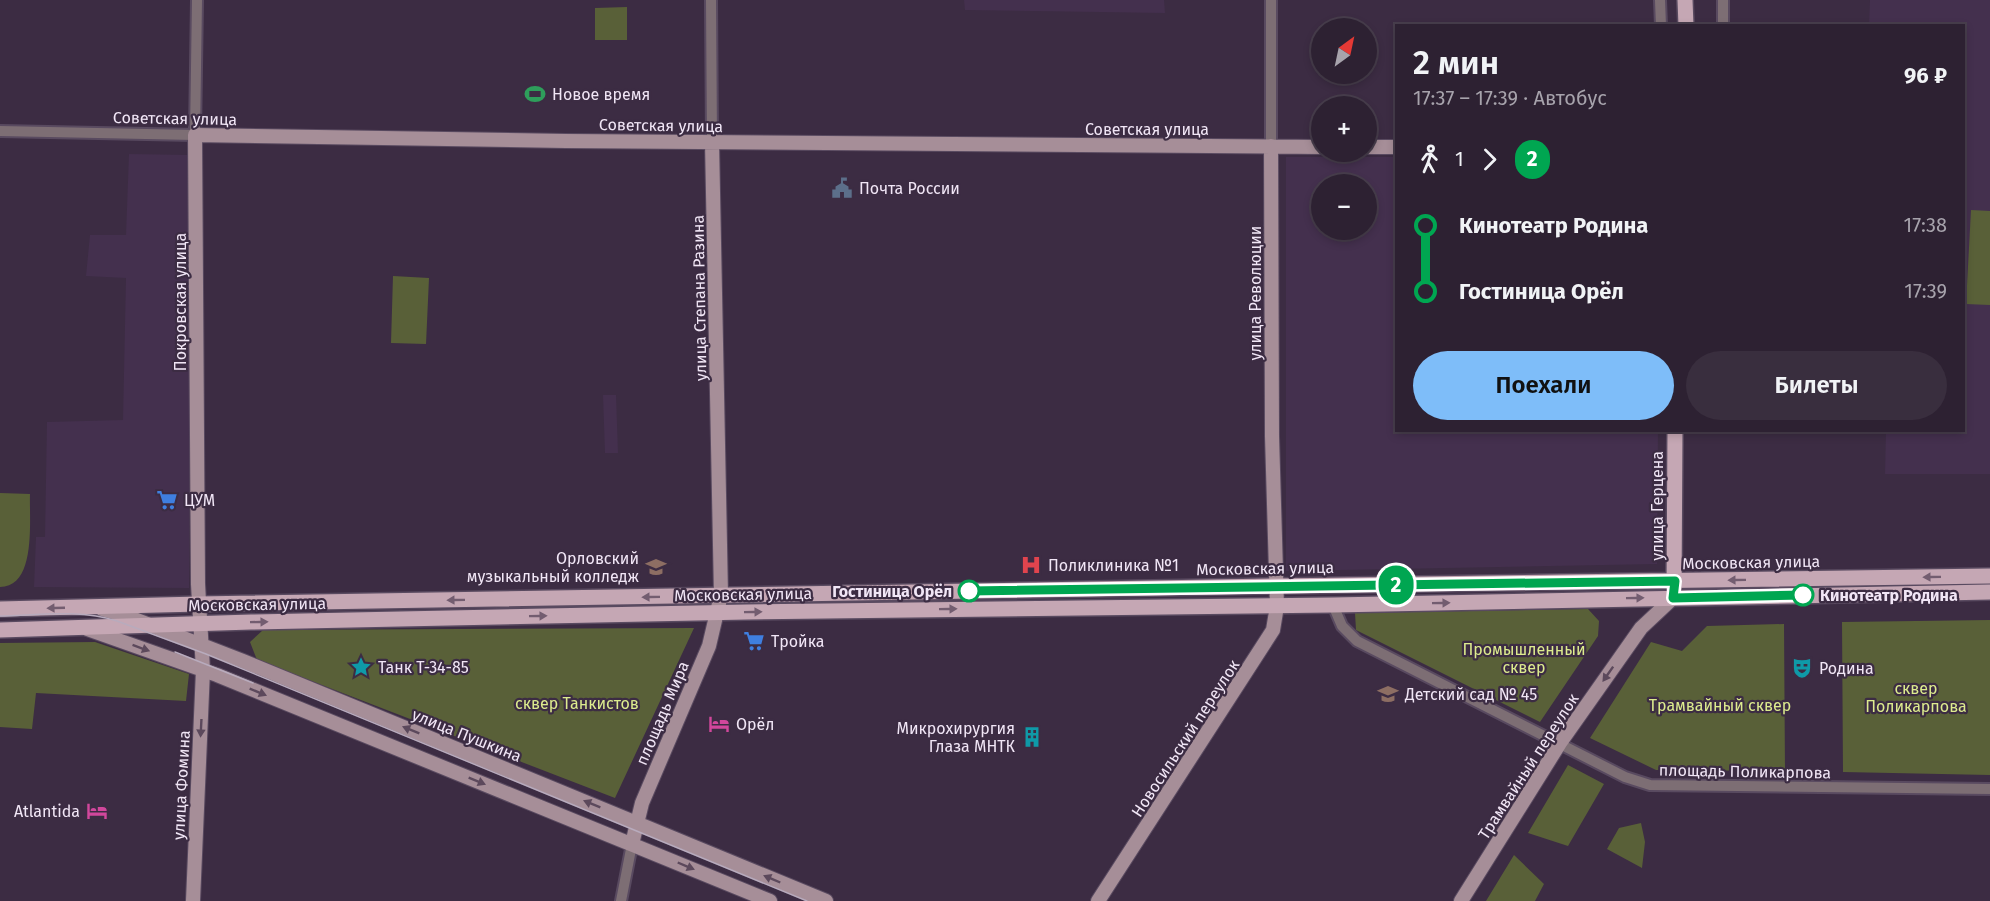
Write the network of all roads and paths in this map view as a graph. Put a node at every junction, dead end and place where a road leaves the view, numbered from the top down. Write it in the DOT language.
graph roads {
  1 [pos="198,0"];
  2 [pos="711,0"];
  3 [pos="1271,0"];
  4 [pos="1660,0"];
  5 [pos="1685,0"];
  6 [pos="1723,0"];
  7 [pos="1661,24"];
  8 [pos="1686,24"];
  9 [pos="1723,24"];
  10 [pos="0,131"];
  11 [pos="195,135"];
  12 [pos="712,142"];
  13 [pos="1271,146"];
  14 [pos="1311,147"];
  15 [pos="1377,147"];
  16 [pos="1395,147"];
  17 [pos="1675,432"];
  18 [pos="1990,576"];
  19 [pos="1675,581"];
  20 [pos="1276,586"];
  21 [pos="1990,592"];
  22 [pos="721,595"];
  23 [pos="1673,598"];
  24 [pos="199,604"];
  25 [pos="1334,605"];
  26 [pos="94,606"];
  27 [pos="1277,606"];
  28 [pos="0,609"];
  29 [pos="717,613"];
  30 [pos="200,623"];
  31 [pos="150,625"];
  32 [pos="86,628"];
  33 [pos="0,630"];
  34 [pos="201,645"];
  35 [pos="204,670"];
  36 [pos="1560,743"];
  37 [pos="1990,789"];
  38 [pos="637,822"];
  39 [pos="632,844"];
  40 [pos="193,901"];
  41 [pos="621,901"];
  42 [pos="770,901"];
  43 [pos="826,901"];
  44 [pos="1098,901"];
  45 [pos="1461,901"];
  1 -- 11 [label="street, Покровская улица"];
  2 -- 12 [label="street, улица Степана Разина"];
  3 -- 13 [label="street, улица Революции"];
  4 -- 7 [label="street"];
  5 -- 8 [label="main road"];
  6 -- 9 [label="street"];
  10 -- 11 [label="street, Советская улица"];
  11 -- 12 [label="street, Советская улица"];
  11 -- 24 [label="street, Покровская улица"];
  12 -- 13 [label="street, Советская улица"];
  12 -- 22 [label="street, улица Степана Разина"];
  13 -- 14 [label="street, Советская улица"];
  13 -- 20 [label="street, улица Революции"];
  15 -- 16 [label="street"];
  17 -- 19 [label="main road, улица Герцена"];
  18 -- 19 [label="main road, Московская улица, one-way"];
  19 -- 20 [label="main road, Московская улица"];
  19 -- 23 [label="main road, улица Герцена"];
  20 -- 22 [label="main road, Московская улица"];
  20 -- 27 [label="street, Новосильский переулок"];
  21 -- 23 [label="main road, Московская улица"];
  22 -- 24 [label="main road, Московская улица, one-way"];
  22 -- 29 [label="street, площадь Мира"];
  25 -- 23 [label="main road, Московская улица, one-way"];
  23 -- 36 [label="street, Трамвайный переулок, one-way"];
  24 -- 26 [label="main road, Московская улица"];
  24 -- 30 [label="street, Покровская улица"];
  25 -- 27 [label="main road, Московская улица"];
  25 -- 36 [label="street, площадь Поликарпова"];
  26 -- 28 [label="main road, Московская улица, one-way"];
  26 -- 31 [label="street, улица Пушкина"];
  29 -- 27 [label="main road, Московская улица, one-way"];
  27 -- 44 [label="street, Новосильский переулок"];
  30 -- 29 [label="main road, Московская улица, one-way"];
  29 -- 38 [label="street, площадь Мира"];
  30 -- 31 [label="main road, Московская улица"];
  30 -- 34 [label="street, Покровская улица"];
  31 -- 32 [label="main road, Московская улица"];
  31 -- 34 [label="street, улица Пушкина"];
  32 -- 33 [label="main road, Московская улица"];
  32 -- 35 [label="street, one-way"];
  34 -- 35 [label="street, улица Фомина"];
  38 -- 34 [label="street, улица Пушкина, one-way"];
  35 -- 39 [label="street, one-way"];
  35 -- 40 [label="street, улица Фомина, one-way"];
  36 -- 37 [label="street, площадь Поликарпова"];
  36 -- 45 [label="street, Трамвайный переулок"];
  38 -- 39 [label="street, площадь Мира"];
  43 -- 38 [label="street, улица Пушкина, one-way"];
  39 -- 41 [label="street"];
  39 -- 42 [label="street, one-way"];
}
